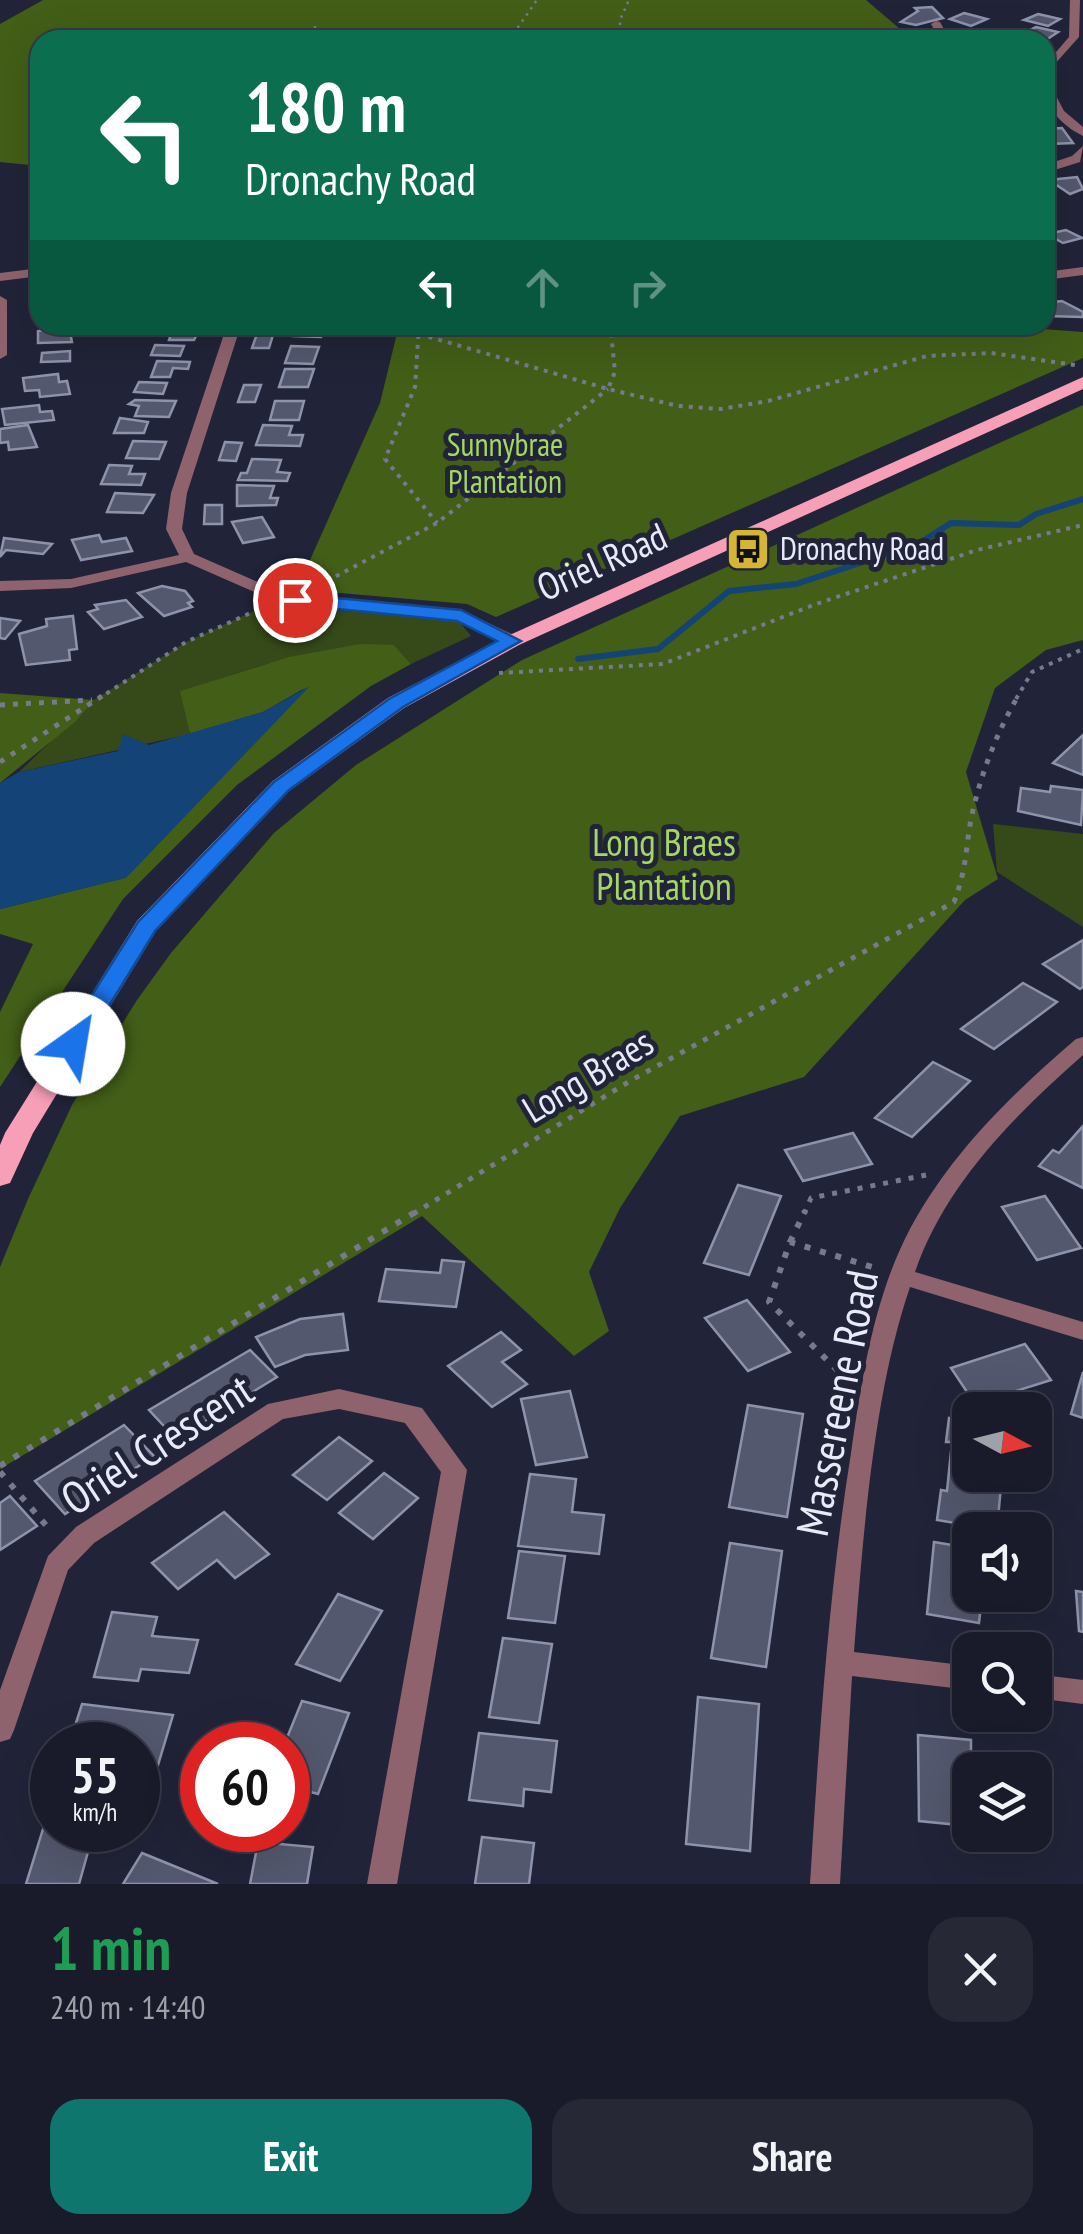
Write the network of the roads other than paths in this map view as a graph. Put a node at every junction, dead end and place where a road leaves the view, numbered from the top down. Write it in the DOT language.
graph roads {
  1 [pos="1075,0"];
  2 [pos="936,24"];
  3 [pos="939,30"];
  4 [pos="1055,48"];
  5 [pos="1066,50"];
  6 [pos="1055,62"];
  7 [pos="1055,116"];
  8 [pos="1083,132"];
  9 [pos="1083,150"];
  10 [pos="1055,166"];
  11 [pos="1083,271"];
  12 [pos="30,273"];
  13 [pos="1055,275"];
  14 [pos="0,277"];
  15 [pos="0,300"];
  16 [pos="231,335"];
  17 [pos="0,355"];
  18 [pos="1083,382"];
  19 [pos="188,558"];
  20 [pos="0,586"];
  21 [pos="512,641"];
  22 [pos="1083,1044"];
  23 [pos="0,1176"];
  24 [pos="901,1276"];
  25 [pos="1083,1332"];
  26 [pos="836,1662"];
  27 [pos="952,1676"];
  28 [pos="1052,1688"];
  29 [pos="1083,1692"];
  30 [pos="0,1730"];
  31 [pos="382,1884"];
  32 [pos="824,1884"];
  1 -- 5 [label="street"];
  2 -- 3 [label="street"];
  4 -- 5 [label="street"];
  5 -- 6 [label="street"];
  7 -- 8 [label="street"];
  9 -- 10 [label="street"];
  11 -- 13 [label="street"];
  12 -- 14 [label="street"];
  15 -- 17 [label="street"];
  16 -- 19 [label="street"];
  18 -- 21 [label="main road, Oriel Road"];
  19 -- 20 [label="street"];
  19 -- 21 [label="street"];
  21 -- 23 [label="main road, Oriel Road"];
  22 -- 24 [label="street, Massereene Road"];
  24 -- 25 [label="street"];
  24 -- 26 [label="street, Massereene Road"];
  26 -- 27 [label="street"];
  26 -- 32 [label="street, Massereene Road"];
  28 -- 29 [label="street"];
  30 -- 31 [label="street, Oriel Crescent"];
}
